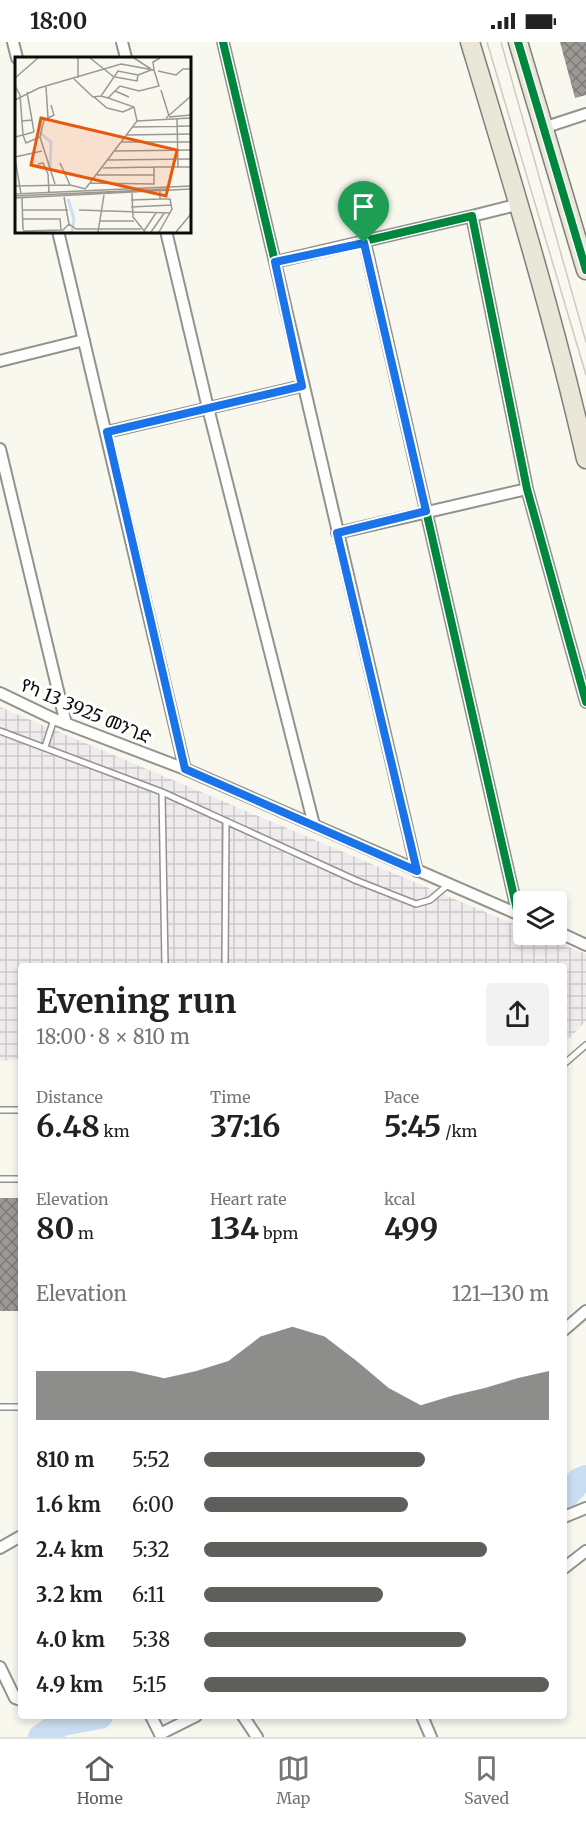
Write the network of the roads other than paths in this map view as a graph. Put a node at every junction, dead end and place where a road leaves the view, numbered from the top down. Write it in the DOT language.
graph roads {
  1 [pos="13,42"];
  2 [pos="122,42"];
  3 [pos="222,42"];
  4 [pos="470,42"];
  5 [pos="518,42"];
  6 [pos="17,57"];
  7 [pos="126,57"];
  8 [pos="586,114"];
  9 [pos="543,128"];
  10 [pos="520,204"];
  11 [pos="472,216"];
  12 [pos="58,232"];
  13 [pos="166,232"];
  14 [pos="364,243"];
  15 [pos="275,262"];
  16 [pos="586,270"];
  17 [pos="84,340"];
  18 [pos="0,361"];
  19 [pos="302,386"];
  20 [pos="208,408"];
  21 [pos="107,432"];
  22 [pos="0,449"];
  23 [pos="586,459"];
  24 [pos="527,489"];
  25 [pos="426,511"];
  26 [pos="337,533"];
  27 [pos="0,693"];
  28 [pos="586,702"];
  29 [pos="54,719"];
  30 [pos="66,724"];
  31 [pos="0,731"];
  32 [pos="45,747"];
  33 [pos="185,769"];
  34 [pos="162,792"];
  35 [pos="226,821"];
  36 [pos="314,825"];
  37 [pos="417,871"];
  38 [pos="449,884"];
  39 [pos="515,891"];
  40 [pos="513,912"];
  41 [pos="567,936"];
  42 [pos="586,945"];
  43 [pos="165,963"];
  44 [pos="225,963"];
  45 [pos="586,1045"];
  46 [pos="567,1061"];
  47 [pos="0,1110"];
  48 [pos="18,1110"];
  49 [pos="0,1179"];
  50 [pos="18,1179"];
  51 [pos="586,1311"];
  52 [pos="567,1327"];
  53 [pos="0,1407"];
  54 [pos="18,1407"];
  55 [pos="586,1508"];
  56 [pos="567,1516"];
  57 [pos="18,1538"];
  58 [pos="0,1548"];
  59 [pos="586,1551"];
  60 [pos="567,1566"];
  61 [pos="0,1667"];
  62 [pos="18,1699"];
  63 [pos="153,1719"];
  64 [pos="190,1719"];
  65 [pos="245,1719"];
  66 [pos="423,1719"];
  67 [pos="161,1735"];
  68 [pos="257,1737"];
  69 [pos="431,1737"];
  1 -- 6 [label="street"];
  2 -- 7 [label="street"];
  3 -- 15 [label="street"];
  4 -- 10 [label="main road"];
  5 -- 9 [label="main road"];
  8 -- 9 [label="street"];
  9 -- 16 [label="main road"];
  10 -- 11 [label="street"];
  10 -- 23 [label="main road"];
  11 -- 14 [label="street"];
  11 -- 24 [label="street"];
  12 -- 17 [label="street"];
  13 -- 20 [label="street"];
  14 -- 15 [label="street"];
  14 -- 25 [label="street"];
  15 -- 19 [label="street"];
  17 -- 18 [label="street"];
  17 -- 21 [label="street"];
  19 -- 20 [label="street"];
  19 -- 26 [label="street"];
  20 -- 21 [label="street"];
  20 -- 36 [label="street"];
  21 -- 33 [label="street"];
  22 -- 30 [label="street"];
  24 -- 25 [label="street"];
  24 -- 28 [label="street"];
  25 -- 26 [label="street"];
  25 -- 39 [label="street"];
  26 -- 37 [label="street"];
  27 -- 29 [label="street, የካ 13 3925 መንገድ"];
  29 -- 30 [label="street, የካ 13 3925 መንገድ"];
  29 -- 32 [label="lane"];
  30 -- 33 [label="street, የካ 13 3925 መንገድ"];
  31 -- 32 [label="lane"];
  32 -- 34 [label="lane"];
  33 -- 36 [label="street, የካ 13 3925 መንገድ"];
  34 -- 35 [label="lane"];
  34 -- 43 [label="lane"];
  35 -- 38 [label="lane"];
  35 -- 44 [label="lane"];
  36 -- 37 [label="street, የካ 13 3925 መንገድ"];
  37 -- 38 [label="street, የካ 13 3925 መንገድ"];
  38 -- 40 [label="street, የካ 13 3925 መንገድ"];
  41 -- 42 [label="street"];
  45 -- 46 [label="lane"];
  47 -- 48 [label="lane"];
  49 -- 50 [label="lane"];
  51 -- 52 [label="street"];
  53 -- 54 [label="lane"];
  55 -- 56 [label="street"];
  57 -- 58 [label="street"];
  59 -- 60 [label="street"];
  61 -- 62 [label="street"];
  63 -- 67 [label="street"];
  64 -- 67 [label="street"];
  65 -- 68 [label="street"];
  66 -- 69 [label="street"];
}
